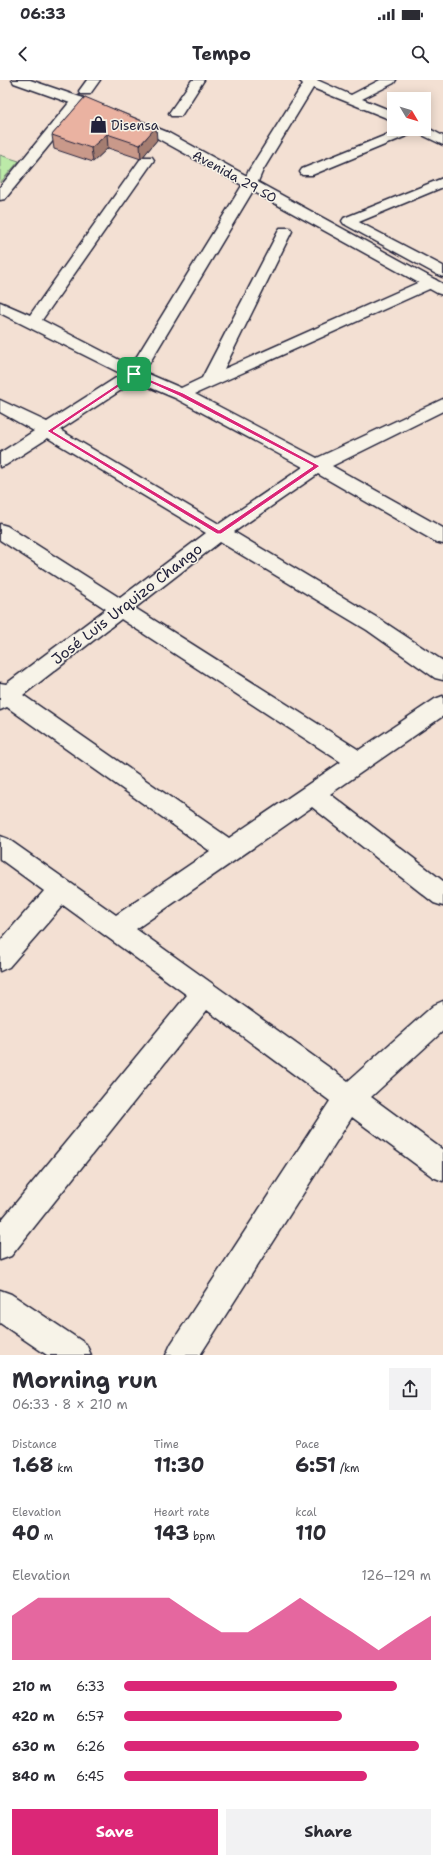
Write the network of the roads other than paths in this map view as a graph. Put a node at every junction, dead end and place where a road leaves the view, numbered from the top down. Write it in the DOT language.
graph roads {
  1 [pos="18,80"];
  2 [pos="54,80"];
  3 [pos="94,80"];
  4 [pos="198,80"];
  5 [pos="308,80"];
  6 [pos="390,80"];
  7 [pos="82,96"];
  8 [pos="353,99"];
  9 [pos="176,112"];
  10 [pos="387,114"];
  11 [pos="396,136"];
  12 [pos="222,153"];
  13 [pos="147,160"];
  14 [pos="242,163"];
  15 [pos="307,172"];
  16 [pos="258,177"];
  17 [pos="443,182"];
  18 [pos="0,196"];
  19 [pos="336,214"];
  20 [pos="349,222"];
  21 [pos="285,231"];
  22 [pos="443,272"];
  23 [pos="436,287"];
  24 [pos="0,307"];
  25 [pos="34,322"];
  26 [pos="134,374"];
  27 [pos="208,383"];
  28 [pos="181,394"];
  29 [pos="443,404"];
  30 [pos="0,405"];
  31 [pos="50,431"];
  32 [pos="0,461"];
  33 [pos="317,466"];
  34 [pos="0,531"];
  35 [pos="219,533"];
  36 [pos="443,537"];
  37 [pos="121,608"];
  38 [pos="443,672"];
  39 [pos="2,696"];
  40 [pos="443,705"];
  41 [pos="359,762"];
  42 [pos="313,794"];
  43 [pos="0,846"];
  44 [pos="229,851"];
  45 [pos="61,890"];
  46 [pos="443,895"];
  47 [pos="115,929"];
  48 [pos="0,959"];
  49 [pos="205,993"];
  50 [pos="443,1014"];
  51 [pos="348,1099"];
  52 [pos="443,1167"];
  53 [pos="0,1246"];
  54 [pos="0,1305"];
  55 [pos="75,1355"];
  56 [pos="182,1355"];
  1 -- 7 [label="street, Avenida 29 SO"];
  2 -- 7 [label="street, Avenida 29 SO"];
  3 -- 7 [label="street"];
  4 -- 9 [label="street"];
  5 -- 8 [label="street"];
  5 -- 16 [label="street"];
  6 -- 8 [label="street"];
  7 -- 12 [label="street, Avenida 29 SO"];
  7 -- 16 [label="street, Avenida 29 SO"];
  7 -- 18 [label="street"];
  8 -- 10 [label="street"];
  11 -- 15 [label="street"];
  13 -- 25 [label="street"];
  14 -- 16 [label="street, Avenida 29 SO"];
  16 -- 23 [label="street, Avenida 29 SO"];
  16 -- 26 [label="street"];
  17 -- 20 [label="street"];
  19 -- 20 [label="street"];
  20 -- 22 [label="street"];
  21 -- 27 [label="street"];
  23 -- 27 [label="street"];
  24 -- 25 [label="street"];
  25 -- 26 [label="street"];
  26 -- 28 [label="street"];
  26 -- 31 [label="street"];
  27 -- 28 [label="street"];
  28 -- 33 [label="street"];
  29 -- 33 [label="street, José Luis Urquizo Chango"];
  30 -- 31 [label="street"];
  31 -- 32 [label="street"];
  31 -- 35 [label="street"];
  33 -- 35 [label="street, José Luis Urquizo Chango"];
  33 -- 36 [label="street"];
  34 -- 37 [label="street"];
  35 -- 37 [label="street, José Luis Urquizo Chango"];
  35 -- 38 [label="street"];
  37 -- 39 [label="street, José Luis Urquizo Chango"];
  37 -- 41 [label="street"];
  39 -- 44 [label="street"];
  40 -- 41 [label="street"];
  41 -- 42 [label="street"];
  42 -- 44 [label="street"];
  42 -- 46 [label="street"];
  43 -- 45 [label="street"];
  44 -- 47 [label="street"];
  45 -- 47 [label="street"];
  45 -- 48 [label="street"];
  47 -- 49 [label="street"];
  49 -- 51 [label="street"];
  49 -- 53 [label="street"];
  50 -- 51 [label="street"];
  51 -- 52 [label="street"];
  51 -- 56 [label="street"];
  54 -- 55 [label="street"];
}
